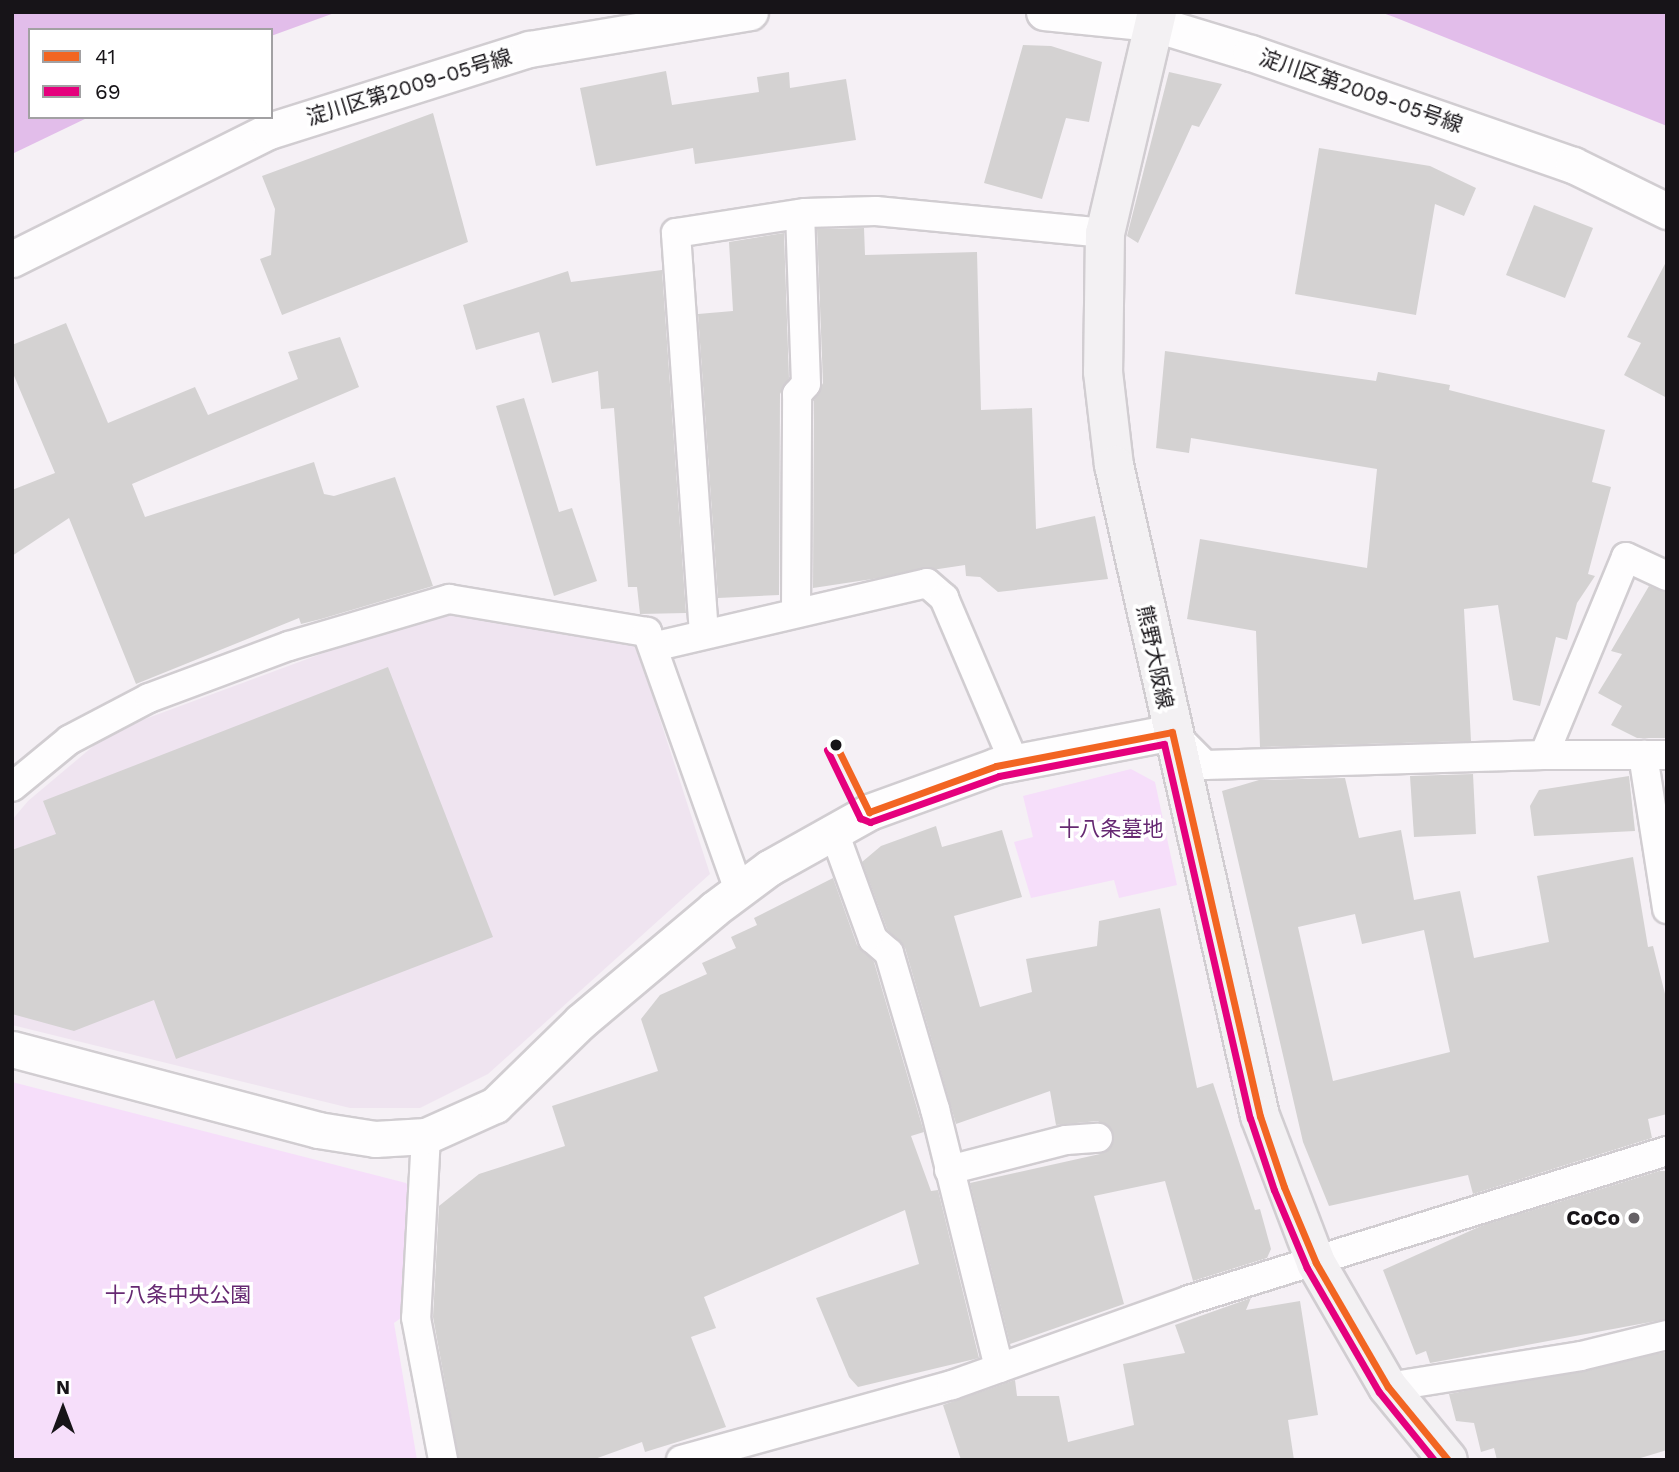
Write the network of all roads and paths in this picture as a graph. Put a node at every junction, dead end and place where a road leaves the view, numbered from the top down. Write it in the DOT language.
graph roads {
  1 [pos="750,12"];
  2 [pos="1044,12"];
  3 [pos="1154,18"];
  4 [pos="1667,211"];
  5 [pos="800,214"];
  6 [pos="1105,233"];
  7 [pos="12,259"];
  8 [pos="1667,576"];
  9 [pos="796,613"];
  10 [pos="704,634"];
  11 [pos="657,646"];
  12 [pos="1172,732"];
  13 [pos="1544,755"];
  14 [pos="1655,755"];
  15 [pos="1014,762"];
  16 [pos="12,787"];
  17 [pos="834,832"];
  18 [pos="739,890"];
  19 [pos="1667,909"];
  20 [pos="12,1049"];
  21 [pos="426,1136"];
  22 [pos="1098,1138"];
  23 [pos="1667,1150"];
  24 [pos="949,1170"];
  25 [pos="1316,1263"];
  26 [pos="1667,1335"];
  27 [pos="999,1368"];
  28 [pos="1388,1387"];
  29 [pos="443,1460"];
  30 [pos="681,1460"];
  31 [pos="1448,1460"];
  1 -- 7 [label="street, 淀川区第2009-05号線"];
  2 -- 3 [label="street, 淀川区第2009-05号線"];
  3 -- 4 [label="street, 淀川区第2009-05号線"];
  3 -- 6 [label="main road, 熊野大阪線"];
  5 -- 6 [label="street"];
  5 -- 9 [label="street"];
  5 -- 10 [label="street"];
  6 -- 12 [label="main road, 熊野大阪線"];
  8 -- 13 [label="street"];
  9 -- 10 [label="street"];
  9 -- 15 [label="street"];
  10 -- 11 [label="street"];
  11 -- 16 [label="street"];
  11 -- 18 [label="street"];
  12 -- 13 [label="street"];
  12 -- 15 [label="street"];
  12 -- 25 [label="main road, 熊野大阪線"];
  13 -- 14 [label="street"];
  14 -- 19 [label="street"];
  15 -- 17 [label="street"];
  17 -- 18 [label="street"];
  17 -- 24 [label="street"];
  18 -- 21 [label="street"];
  20 -- 21 [label="street"];
  21 -- 29 [label="street"];
  22 -- 24 [label="street"];
  23 -- 25 [label="street"];
  24 -- 27 [label="street"];
  25 -- 27 [label="street"];
  25 -- 28 [label="main road, 熊野大阪線"];
  26 -- 28 [label="street"];
  27 -- 30 [label="street"];
  28 -- 31 [label="main road, 熊野大阪線"];
}
